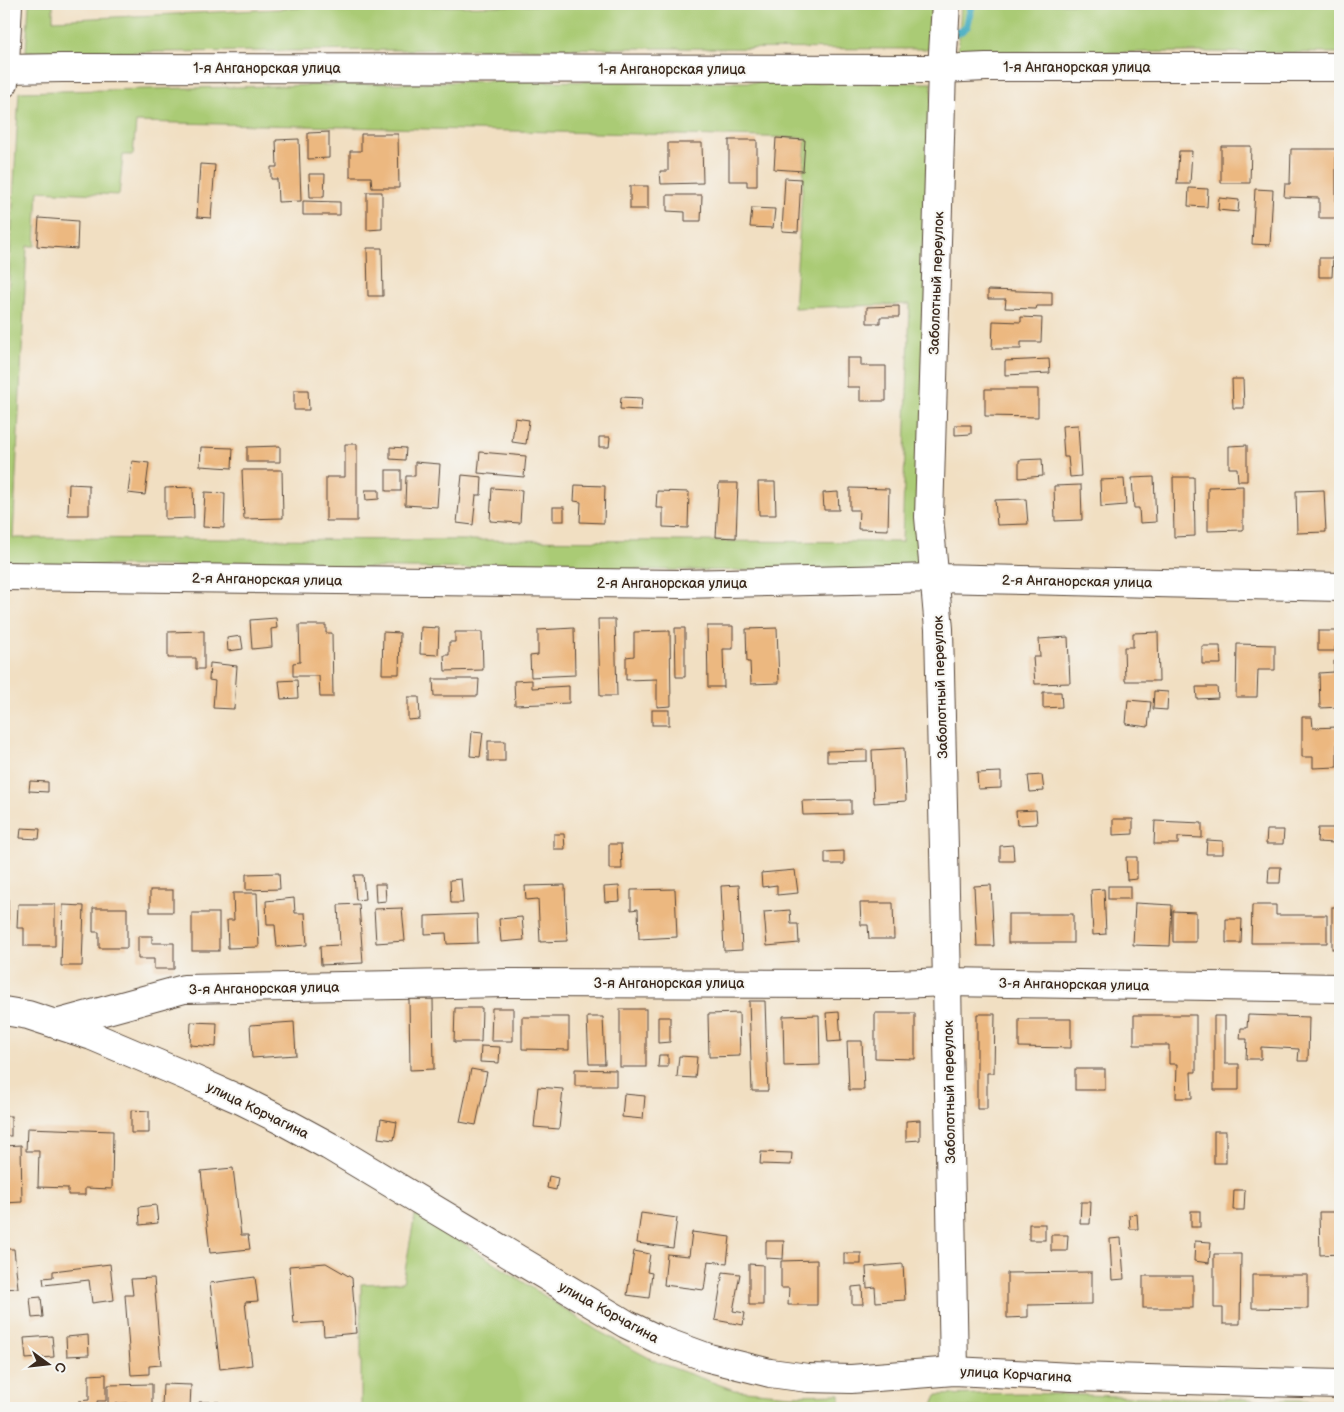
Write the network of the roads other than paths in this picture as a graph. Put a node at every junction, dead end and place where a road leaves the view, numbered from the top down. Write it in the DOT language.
graph roads {
  1 [pos="8,4"];
  2 [pos="946,4"];
  3 [pos="1340,67"];
  4 [pos="942,69"];
  5 [pos="4,74"];
  6 [pos="4,576"];
  7 [pos="935,578"];
  8 [pos="1340,587"];
  9 [pos="947,982"];
  10 [pos="1340,988"];
  11 [pos="4,1011"];
  12 [pos="56,1024"];
  13 [pos="954,1371"];
  14 [pos="1340,1384"];
  1 -- 5 [label="street"];
  2 -- 4 [label="street, Заболотный переулок"];
  3 -- 4 [label="street, 1-я Анганорская улица"];
  4 -- 5 [label="street, 1-я Анганорская улица"];
  4 -- 7 [label="street, Заболотный переулок"];
  6 -- 7 [label="street, 2-я Анганорская улица"];
  7 -- 8 [label="street, 2-я Анганорская улица"];
  7 -- 9 [label="street, Заболотный переулок"];
  9 -- 10 [label="street, 3-я Анганорская улица"];
  9 -- 12 [label="street, 3-я Анганорская улица"];
  9 -- 13 [label="street, Заболотный переулок"];
  11 -- 12 [label="street"];
  12 -- 13 [label="street, улица Корчагина"];
  13 -- 14 [label="street, улица Корчагина"];
}
